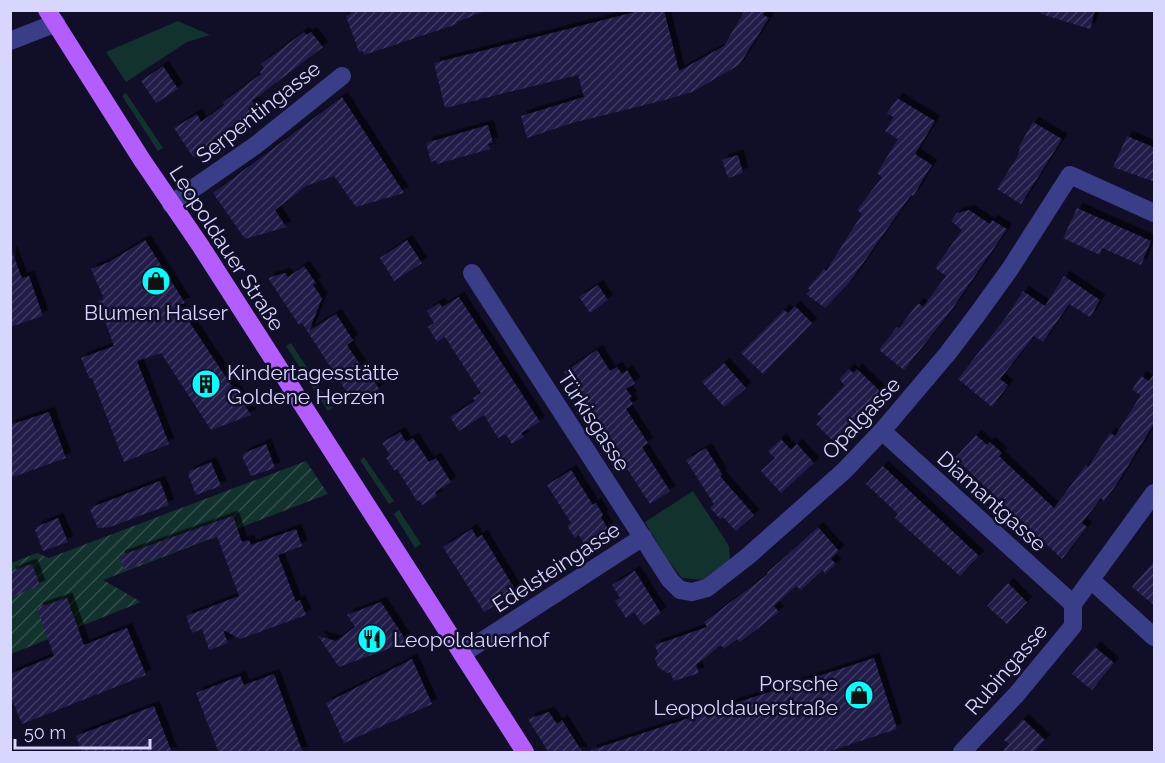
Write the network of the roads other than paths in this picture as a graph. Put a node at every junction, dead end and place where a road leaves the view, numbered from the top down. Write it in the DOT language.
graph roads {
  1 [pos="52,17"];
  2 [pos="10,41"];
  3 [pos="342,76"];
  4 [pos="171,204"];
  5 [pos="1155,213"];
  6 [pos="472,273"];
  7 [pos="882,431"];
  8 [pos="1155,493"];
  9 [pos="643,537"];
  10 [pos="1091,580"];
  11 [pos="1073,604"];
  12 [pos="1155,637"];
  13 [pos="462,654"];
  14 [pos="525,753"];
  15 [pos="962,753"];
  1 -- 2 [label="street"];
  1 -- 4 [label="main road, Leopoldauer Straße"];
  3 -- 4 [label="street, Serpentingasse"];
  4 -- 13 [label="main road, Leopoldauer Straße"];
  5 -- 7 [label="street, Opalgasse"];
  6 -- 9 [label="street, Türkisgasse"];
  7 -- 9 [label="street, Opalgasse"];
  7 -- 11 [label="street, Diamantgasse"];
  8 -- 10 [label="street, Rubingasse"];
  9 -- 13 [label="street, Edelsteingasse"];
  10 -- 11 [label="street, Rubingasse"];
  10 -- 12 [label="street"];
  11 -- 15 [label="street, Rubingasse"];
  13 -- 14 [label="main road, Leopoldauer Straße"];
}
